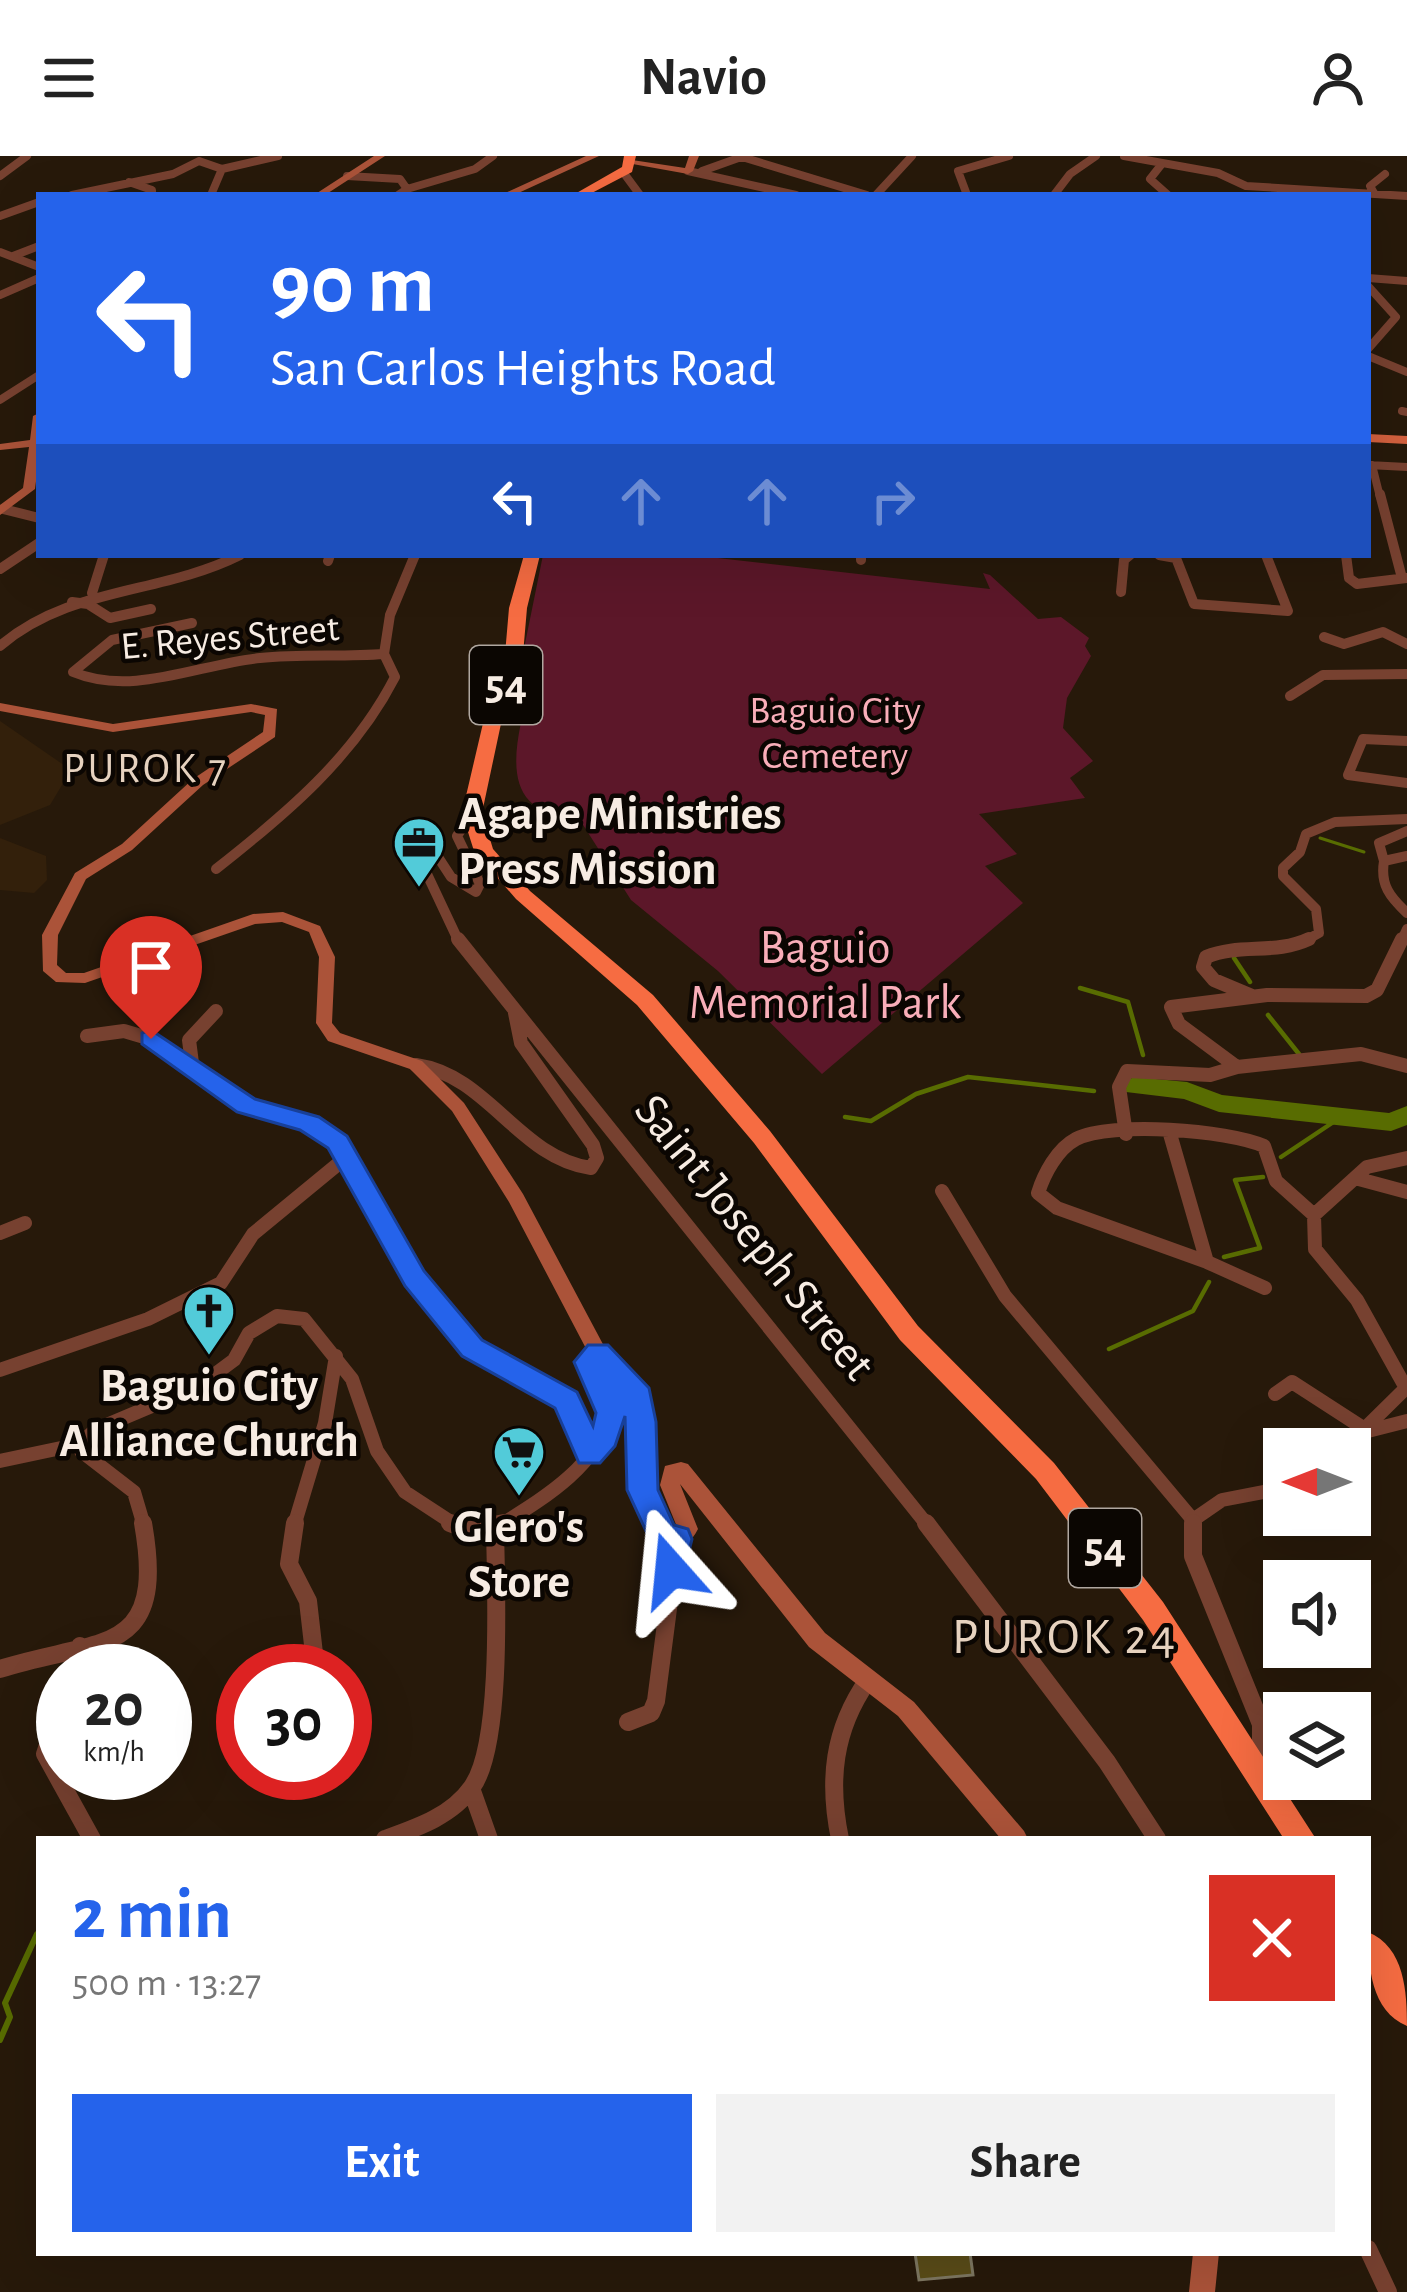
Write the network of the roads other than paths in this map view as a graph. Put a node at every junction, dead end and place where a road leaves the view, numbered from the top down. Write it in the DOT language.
graph roads {
  1 [pos="38,156"];
  2 [pos="278,156"];
  3 [pos="380,156"];
  4 [pos="493,156"];
  5 [pos="594,156"];
  6 [pos="694,156"];
  7 [pos="743,156"];
  8 [pos="913,156"];
  9 [pos="1010,156"];
  10 [pos="1096,156"];
  11 [pos="26,157"];
  12 [pos="1126,157"];
  13 [pos="175,158"];
  14 [pos="628,164"];
  15 [pos="1161,165"];
  16 [pos="221,170"];
  17 [pos="693,172"];
  18 [pos="1385,175"];
  19 [pos="0,176"];
  20 [pos="160,176"];
  21 [pos="346,176"];
  22 [pos="1150,177"];
  23 [pos="129,182"];
  24 [pos="85,192"];
  25 [pos="152,192"];
  26 [pos="212,192"];
  27 [pos="323,192"];
  28 [pos="402,192"];
  29 [pos="513,192"];
  30 [pos="584,192"];
  31 [pos="639,192"];
  32 [pos="783,192"];
  33 [pos="862,192"];
  34 [pos="875,192"];
  35 [pos="966,192"];
  36 [pos="1056,192"];
  37 [pos="1165,192"];
  38 [pos="1356,192"];
  39 [pos="1371,193"];
  40 [pos="1374,193"];
  41 [pos="1407,196"];
  42 [pos="36,203"];
  43 [pos="0,216"];
  44 [pos="36,247"];
  45 [pos="0,252"];
  46 [pos="13,256"];
  47 [pos="36,266"];
  48 [pos="36,280"];
  49 [pos="1407,281"];
  50 [pos="1371,287"];
  51 [pos="1371,289"];
  52 [pos="0,295"];
  53 [pos="1371,348"];
  54 [pos="1371,355"];
  55 [pos="1407,372"];
  56 [pos="36,377"];
  57 [pos="0,400"];
  58 [pos="1371,438"];
  59 [pos="1407,440"];
  60 [pos="36,442"];
  61 [pos="0,447"];
  62 [pos="36,452"];
  63 [pos="1371,465"];
  64 [pos="1407,467"];
  65 [pos="1371,468"];
  66 [pos="3,507"];
  67 [pos="36,517"];
  68 [pos="36,545"];
  69 [pos="103,558"];
  70 [pos="233,558"];
  71 [pos="414,558"];
  72 [pos="531,558"];
  73 [pos="1126,558"];
  74 [pos="1176,558"];
  75 [pos="1267,558"];
  76 [pos="1346,558"];
  77 [pos="0,569"];
  78 [pos="1405,578"];
  79 [pos="1121,592"];
  80 [pos="92,593"];
  81 [pos="61,602"];
  82 [pos="151,609"];
  83 [pos="192,623"];
  84 [pos="1324,637"];
  85 [pos="1407,644"];
  86 [pos="0,646"];
  87 [pos="384,654"];
  88 [pos="1407,674"];
  89 [pos="1290,696"];
  90 [pos="0,707"];
  91 [pos="1407,741"];
  92 [pos="1407,783"];
  93 [pos="472,813"];
  94 [pos="1407,819"];
  95 [pos="1407,831"];
  96 [pos="1407,856"];
  97 [pos="1384,861"];
  98 [pos="216,869"];
  99 [pos="1407,913"];
  100 [pos="1407,929"];
  101 [pos="1252,997"];
  102 [pos="216,1011"];
  103 [pos="514,1013"];
  104 [pos="87,1036"];
  105 [pos="416,1065"];
  106 [pos="1407,1066"];
  107 [pos="1237,1067"];
  108 [pos="193,1071"];
  109 [pos="1126,1134"];
  110 [pos="1169,1134"];
  111 [pos="349,1155"];
  112 [pos="1407,1158"];
  113 [pos="1355,1178"];
  114 [pos="942,1191"];
  115 [pos="1407,1192"];
  116 [pos="1314,1215"];
  117 [pos="26,1223"];
  118 [pos="0,1233"];
  119 [pos="1207,1262"];
  120 [pos="1265,1288"];
  121 [pos="598,1353"];
  122 [pos="336,1356"];
  123 [pos="0,1370"];
  124 [pos="1275,1394"];
  125 [pos="1407,1421"];
  126 [pos="1343,1428"];
  127 [pos="1365,1428"];
  128 [pos="1371,1432"];
  129 [pos="80,1444"];
  130 [pos="590,1455"];
  131 [pos="0,1461"];
  132 [pos="1263,1491"];
  133 [pos="1193,1520"];
  134 [pos="495,1529"];
  135 [pos="677,1539"];
  136 [pos="87,1644"];
  137 [pos="313,1644"];
  138 [pos="36,1659"];
  139 [pos="0,1669"];
  140 [pos="868,1680"];
  141 [pos="628,1722"];
  142 [pos="1252,1761"];
  143 [pos="472,1791"];
  144 [pos="70,1800"];
  145 [pos="90,1836"];
  146 [pos="393,1836"];
  147 [pos="488,1836"];
  148 [pos="840,1836"];
  149 [pos="1013,1836"];
  150 [pos="1155,1836"];
  151 [pos="1299,1836"];
  152 [pos="1371,1953"];
  153 [pos="1407,2010"];
  154 [pos="1371,2255"];
  155 [pos="1206,2256"];
  156 [pos="1202,2292"];
  157 [pos="1388,2292"];
  1 -- 11 [label="street"];
  2 -- 16 [label="street"];
  3 -- 21 [label="street"];
  4 -- 28 [label="street"];
  5 -- 29 [label="street"];
  6 -- 17 [label="street"];
  7 -- 17 [label="street"];
  7 -- 33 [label="street"];
  8 -- 34 [label="street"];
  9 -- 35 [label="street"];
  10 -- 36 [label="street"];
  11 -- 19 [label="street"];
  12 -- 15 [label="street"];
  12 -- 22 [label="street"];
  13 -- 20 [label="street"];
  14 -- 17 [label="street"];
  14 -- 30 [label="highway"];
  14 -- 31 [label="street"];
  15 -- 22 [label="street"];
  15 -- 38 [label="street"];
  16 -- 20 [label="street"];
  16 -- 26 [label="street"];
  17 -- 32 [label="street"];
  18 -- 40 [label="street"];
  20 -- 23 [label="street"];
  21 -- 27 [label="street"];
  21 -- 28 [label="street"];
  22 -- 37 [label="street"];
  23 -- 24 [label="street"];
  23 -- 25 [label="street"];
  39 -- 40 [label="street"];
  40 -- 41 [label="street"];
  42 -- 43 [label="street"];
  44 -- 46 [label="street"];
  45 -- 46 [label="street"];
  46 -- 47 [label="street"];
  48 -- 52 [label="street"];
  49 -- 50 [label="street"];
  51 -- 53 [label="street"];
  54 -- 55 [label="street"];
  56 -- 57 [label="street"];
  58 -- 59 [label="main road"];
  60 -- 61 [label="street"];
  62 -- 66 [label="street"];
  63 -- 64 [label="street"];
  65 -- 78 [label="street"];
  66 -- 67 [label="street"];
  68 -- 77 [label="street"];
  69 -- 80 [label="street"];
  70 -- 80 [label="street"];
  71 -- 87 [label="street"];
  72 -- 93 [label="highway, 54"];
  73 -- 79 [label="street"];
  74 -- 75 [label="street"];
  76 -- 78 [label="street"];
  80 -- 81 [label="street"];
  81 -- 82 [label="street"];
  81 -- 86 [label="street"];
  83 -- 87 [label="street, E. Reyes Street"];
  84 -- 85 [label="street"];
  87 -- 98 [label="street"];
  88 -- 89 [label="street"];
  90 -- 105 [label="street"];
  91 -- 92 [label="street"];
  93 -- 103 [label="street, Saint Joseph Street"];
  93 -- 142 [label="highway, 54"];
  94 -- 101 [label="street"];
  95 -- 97 [label="street"];
  96 -- 97 [label="street"];
  97 -- 99 [label="street"];
  100 -- 101 [label="street"];
  101 -- 107 [label="street"];
  102 -- 108 [label="street"];
  103 -- 105 [label="street"];
  103 -- 150 [label="street, Saint Joseph Street"];
  104 -- 108 [label="street"];
  105 -- 121 [label="street"];
  106 -- 107 [label="street"];
  107 -- 109 [label="street"];
  108 -- 111 [label="street"];
  109 -- 110 [label="street"];
  109 -- 119 [label="street"];
  110 -- 116 [label="street"];
  110 -- 119 [label="street"];
  111 -- 123 [label="street"];
  111 -- 130 [label="street"];
  112 -- 113 [label="street"];
  113 -- 115 [label="street"];
  113 -- 116 [label="street"];
  114 -- 133 [label="street"];
  116 -- 127 [label="street"];
  117 -- 118 [label="street"];
  119 -- 120 [label="street"];
  121 -- 130 [label="street"];
  121 -- 135 [label="street"];
  122 -- 129 [label="street"];
  122 -- 134 [label="street"];
  122 -- 137 [label="street"];
  124 -- 126 [label="street"];
  125 -- 128 [label="street"];
  129 -- 131 [label="street"];
  129 -- 136 [label="street"];
  130 -- 134 [label="street"];
  132 -- 133 [label="street"];
  133 -- 142 [label="street"];
  134 -- 143 [label="street"];
  135 -- 140 [label="street"];
  135 -- 141 [label="street"];
  138 -- 139 [label="street"];
  140 -- 148 [label="street"];
  140 -- 149 [label="street"];
  142 -- 151 [label="highway, 54"];
  143 -- 146 [label="street"];
  143 -- 147 [label="street"];
  144 -- 145 [label="street"];
  152 -- 153 [label="highway"];
  154 -- 157 [label="street"];
  155 -- 156 [label="street"];
}
